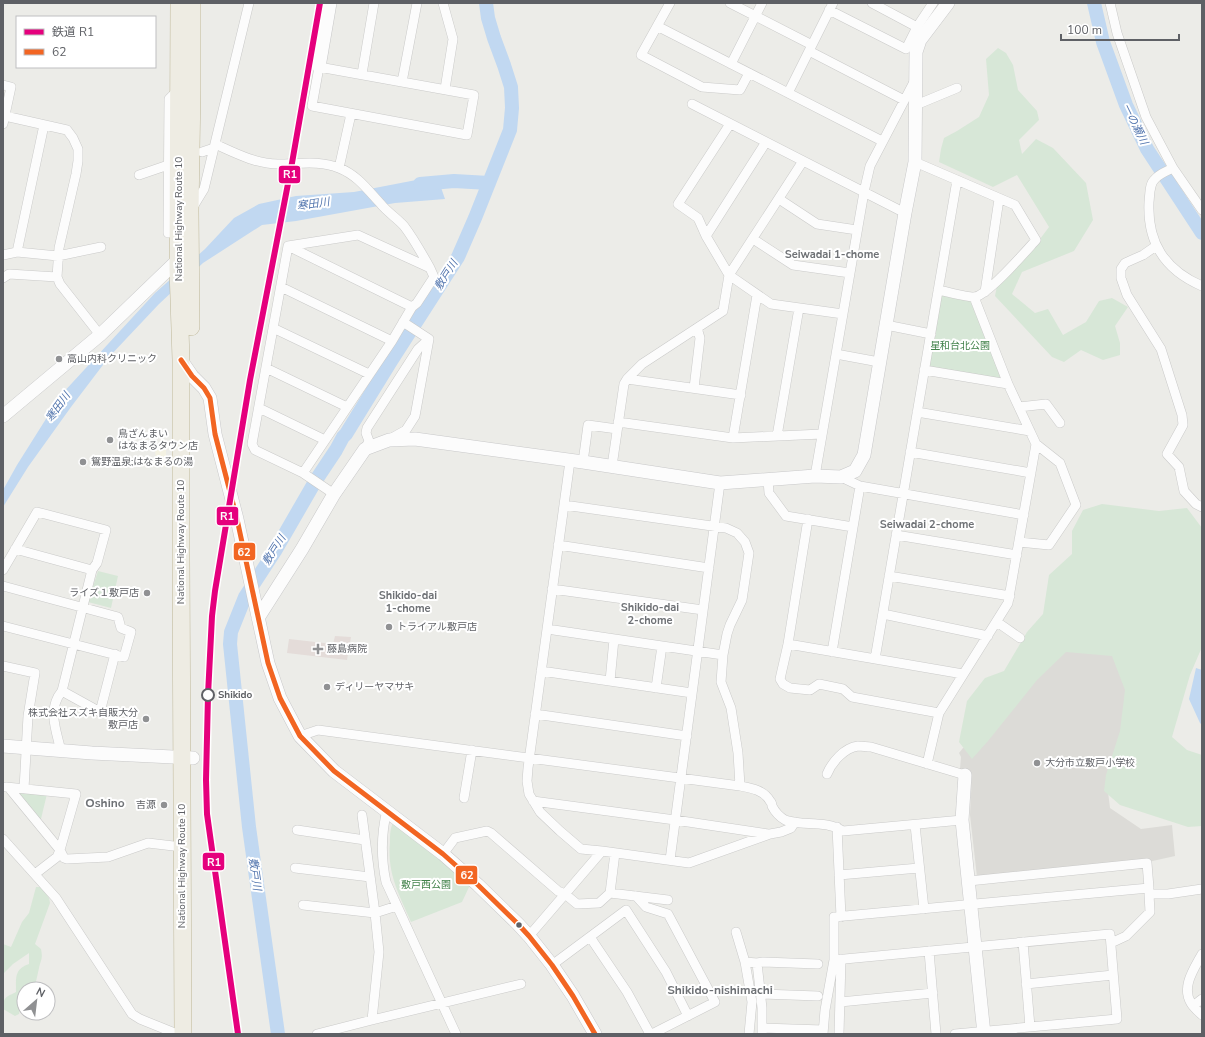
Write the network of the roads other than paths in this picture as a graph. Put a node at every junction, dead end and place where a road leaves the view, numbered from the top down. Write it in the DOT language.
graph roads {
  1 [pos="179,3"];
  2 [pos="192,3"];
  3 [pos="249,3"];
  4 [pos="330,3"];
  5 [pos="374,3"];
  6 [pos="417,3"];
  7 [pos="443,3"];
  8 [pos="670,3"];
  9 [pos="730,3"];
  10 [pos="762,3"];
  11 [pos="872,3"];
  12 [pos="933,3"];
  13 [pos="948,3"];
  14 [pos="1110,3"];
  15 [pos="831,6"];
  16 [pos="755,16"];
  17 [pos="657,26"];
  18 [pos="917,26"];
  19 [pos="812,49"];
  20 [pos="911,49"];
  21 [pos="731,64"];
  22 [pos="320,67"];
  23 [pos="749,73"];
  24 [pos="362,74"];
  25 [pos="915,80"];
  26 [pos="402,82"];
  27 [pos="3,85"];
  28 [pos="957,88"];
  29 [pos="186,89"];
  30 [pos="445,89"];
  31 [pos="788,93"];
  32 [pos="904,100"];
  33 [pos="692,104"];
  34 [pos="916,105"];
  35 [pos="351,114"];
  36 [pos="4,120"];
  37 [pos="730,124"];
  38 [pos="44,125"];
  39 [pos="882,141"];
  40 [pos="766,142"];
  41 [pos="214,146"];
  42 [pos="202,152"];
  43 [pos="803,161"];
  44 [pos="915,162"];
  45 [pos="170,164"];
  46 [pos="339,168"];
  47 [pos="1171,170"];
  48 [pos="139,175"];
  49 [pos="957,180"];
  50 [pos="864,192"];
  51 [pos="999,198"];
  52 [pos="779,199"];
  53 [pos="1202,210"];
  54 [pos="190,211"];
  55 [pos="905,213"];
  56 [pos="857,230"];
  57 [pos="706,236"];
  58 [pos="753,239"];
  59 [pos="288,246"];
  60 [pos="1156,246"];
  61 [pos="102,247"];
  62 [pos="184,248"];
  63 [pos="17,252"];
  64 [pos="3,254"];
  65 [pos="58,256"];
  66 [pos="430,268"];
  67 [pos="850,273"];
  68 [pos="729,275"];
  69 [pos="57,277"];
  70 [pos="3,278"];
  71 [pos="1202,286"];
  72 [pos="281,287"];
  73 [pos="938,290"];
  74 [pos="984,292"];
  75 [pos="757,295"];
  76 [pos="974,297"];
  77 [pos="412,307"];
  78 [pos="799,308"];
  79 [pos="843,314"];
  80 [pos="186,324"];
  81 [pos="405,324"];
  82 [pos="886,325"];
  83 [pos="273,328"];
  84 [pos="697,328"];
  85 [pos="930,334"];
  86 [pos="100,335"];
  87 [pos="426,337"];
  88 [pos="392,341"];
  89 [pos="836,354"];
  90 [pos="181,360"];
  91 [pos="879,362"];
  92 [pos="266,368"];
  93 [pos="924,370"];
  94 [pos="369,374"];
  95 [pos="192,376"];
  96 [pos="627,379"];
  97 [pos="1008,384"];
  98 [pos="694,388"];
  99 [pos="741,395"];
  100 [pos="347,407"];
  101 [pos="1019,407"];
  102 [pos="259,408"];
  103 [pos="917,412"];
  104 [pos="4,414"];
  105 [pos="1060,423"];
  106 [pos="618,426"];
  107 [pos="1030,431"];
  108 [pos="822,434"];
  109 [pos="778,436"];
  110 [pos="733,438"];
  111 [pos="325,440"];
  112 [pos="389,440"];
  113 [pos="1036,444"];
  114 [pos="366,449"];
  115 [pos="910,452"];
  116 [pos="570,461"];
  117 [pos="583,462"];
  118 [pos="612,466"];
  119 [pos="1032,473"];
  120 [pos="306,475"];
  121 [pos="815,476"];
  122 [pos="841,477"];
  123 [pos="768,480"];
  124 [pos="720,482"];
  125 [pos="860,486"];
  126 [pos="331,492"];
  127 [pos="903,494"];
  128 [pos="564,505"];
  129 [pos="1202,507"];
  130 [pos="1024,515"];
  131 [pos="808,519"];
  132 [pos="715,526"];
  133 [pos="853,527"];
  134 [pos="896,535"];
  135 [pos="1019,542"];
  136 [pos="558,545"];
  137 [pos="15,549"];
  138 [pos="1017,555"];
  139 [pos="709,568"];
  140 [pos="3,570"];
  141 [pos="92,570"];
  142 [pos="889,576"];
  143 [pos="3,586"];
  144 [pos="552,589"];
  145 [pos="1010,596"];
  146 [pos="83,608"];
  147 [pos="704,610"];
  148 [pos="883,614"];
  149 [pos="258,618"];
  150 [pos="997,622"];
  151 [pos="3,626"];
  152 [pos="547,629"];
  153 [pos="988,636"];
  154 [pos="1020,638"];
  155 [pos="614,639"];
  156 [pos="74,644"];
  157 [pos="788,644"];
  158 [pos="662,646"];
  159 [pos="698,651"];
  160 [pos="832,652"];
  161 [pos="115,654"];
  162 [pos="723,655"];
  163 [pos="875,659"];
  164 [pos="3,666"];
  165 [pos="541,671"];
  166 [pos="963,674"];
  167 [pos="610,681"];
  168 [pos="656,688"];
  169 [pos="62,691"];
  170 [pos="692,693"];
  171 [pos="938,713"];
  172 [pos="535,714"];
  173 [pos="300,736"];
  174 [pos="687,736"];
  175 [pos="3,746"];
  176 [pos="27,748"];
  177 [pos="472,750"];
  178 [pos="61,751"];
  179 [pos="187,757"];
  180 [pos="529,758"];
  181 [pos="927,764"];
  182 [pos="827,774"];
  183 [pos="965,775"];
  184 [pos="681,779"];
  185 [pos="740,786"];
  186 [pos="6,788"];
  187 [pos="24,789"];
  188 [pos="464,798"];
  189 [pos="533,801"];
  190 [pos="387,810"];
  191 [pos="362,815"];
  192 [pos="675,820"];
  193 [pos="962,820"];
  194 [pos="795,822"];
  195 [pos="915,825"];
  196 [pos="837,827"];
  197 [pos="297,830"];
  198 [pos="770,834"];
  199 [pos="3,839"];
  200 [pos="365,840"];
  201 [pos="182,848"];
  202 [pos="60,850"];
  203 [pos="602,851"];
  204 [pos="615,853"];
  205 [pos="443,854"];
  206 [pos="670,860"];
  207 [pos="296,868"];
  208 [pos="919,868"];
  209 [pos="35,874"];
  210 [pos="839,875"];
  211 [pos="370,877"];
  212 [pos="968,881"];
  213 [pos="1202,889"];
  214 [pos="610,893"];
  215 [pos="565,894"];
  216 [pos="636,896"];
  217 [pos="668,900"];
  218 [pos="971,904"];
  219 [pos="303,905"];
  220 [pos="397,906"];
  221 [pos="924,909"];
  222 [pos="375,913"];
  223 [pos="841,917"];
  224 [pos="736,932"];
  225 [pos="529,936"];
  226 [pos="590,937"];
  227 [pos="1023,942"];
  228 [pos="1111,943"];
  229 [pos="975,947"];
  230 [pos="929,951"];
  231 [pos="1202,954"];
  232 [pos="837,959"];
  233 [pos="745,962"];
  234 [pos="757,963"];
  235 [pos="818,964"];
  236 [pos="552,966"];
  237 [pos="1113,975"];
  238 [pos="521,984"];
  239 [pos="1026,984"];
  240 [pos="933,993"];
  241 [pos="760,994"];
  242 [pos="818,996"];
  243 [pos="1202,998"];
  244 [pos="840,1002"];
  245 [pos="442,1003"];
  246 [pos="1193,1006"];
  247 [pos="1202,1015"];
  248 [pos="688,1016"];
  249 [pos="372,1020"];
  250 [pos="1030,1027"];
  251 [pos="162,1031"];
  252 [pos="762,1031"];
  253 [pos="823,1032"];
  254 [pos="984,1033"];
  255 [pos="177,1034"];
  256 [pos="182,1034"];
  257 [pos="193,1034"];
  258 [pos="317,1034"];
  259 [pos="456,1034"];
  260 [pos="595,1034"];
  261 [pos="651,1034"];
  262 [pos="749,1034"];
  263 [pos="839,1034"];
  264 [pos="936,1034"];
  265 [pos="955,1034"];
  1 -- 29 [label="highway, National Highway Route 10"];
  2 -- 29 [label="highway, National Highway Route 10"];
  3 -- 41 [label="street"];
  4 -- 22 [label="street"];
  5 -- 24 [label="street"];
  6 -- 26 [label="street"];
  7 -- 30 [label="street"];
  8 -- 17 [label="street"];
  9 -- 16 [label="street"];
  10 -- 16 [label="street"];
  11 -- 18 [label="street"];
  12 -- 18 [label="street"];
  13 -- 20 [label="street"];
  14 -- 47 [label="street"];
  15 -- 19 [label="street"];
  15 -- 20 [label="street"];
  16 -- 19 [label="street"];
  16 -- 21 [label="street"];
  17 -- 21 [label="street"];
  17 -- 23 [label="street"];
  18 -- 20 [label="street"];
  19 -- 31 [label="street"];
  19 -- 32 [label="street"];
  20 -- 25 [label="street"];
  21 -- 23 [label="street"];
  22 -- 24 [label="street"];
  22 -- 35 [label="street"];
  23 -- 31 [label="street"];
  24 -- 26 [label="street"];
  25 -- 32 [label="street"];
  25 -- 34 [label="street"];
  26 -- 30 [label="street"];
  27 -- 36 [label="street"];
  28 -- 34 [label="street"];
  29 -- 45 [label="street"];
  29 -- 54 [label="highway, National Highway Route 10"];
  29 -- 62 [label="highway, National Highway Route 10"];
  30 -- 35 [label="street"];
  31 -- 39 [label="street"];
  32 -- 39 [label="street"];
  33 -- 37 [label="street"];
  34 -- 44 [label="street"];
  35 -- 46 [label="street"];
  36 -- 38 [label="street"];
  37 -- 40 [label="street"];
  37 -- 57 [label="street"];
  38 -- 63 [label="street"];
  38 -- 65 [label="street"];
  39 -- 50 [label="street"];
  40 -- 43 [label="street"];
  40 -- 57 [label="street"];
  41 -- 42 [label="street"];
  41 -- 46 [label="street"];
  41 -- 54 [label="street"];
  43 -- 50 [label="street"];
  43 -- 52 [label="street"];
  44 -- 49 [label="street"];
  44 -- 55 [label="street"];
  45 -- 48 [label="street"];
  45 -- 62 [label="street"];
  46 -- 66 [label="street"];
  47 -- 53 [label="street"];
  47 -- 60 [label="street"];
  49 -- 51 [label="street"];
  49 -- 73 [label="street"];
  50 -- 55 [label="street"];
  50 -- 56 [label="street"];
  51 -- 74 [label="street"];
  51 -- 74 [label="street"];
  52 -- 56 [label="street"];
  52 -- 58 [label="street"];
  54 -- 62 [label="highway, National Highway Route 10"];
  55 -- 82 [label="street"];
  56 -- 67 [label="street"];
  57 -- 68 [label="street"];
  58 -- 67 [label="street"];
  58 -- 68 [label="street"];
  59 -- 66 [label="street"];
  59 -- 72 [label="street"];
  59 -- 77 [label="street"];
  60 -- 71 [label="street"];
  60 -- 129 [label="street"];
  61 -- 65 [label="street"];
  62 -- 80 [label="highway, National Highway Route 10"];
  62 -- 80 [label="highway, National Highway Route 10"];
  62 -- 86 [label="street"];
  63 -- 64 [label="street"];
  63 -- 65 [label="street"];
  65 -- 69 [label="street"];
  66 -- 77 [label="street"];
  67 -- 79 [label="street"];
  68 -- 75 [label="street"];
  68 -- 84 [label="street"];
  69 -- 70 [label="street"];
  69 -- 86 [label="street"];
  72 -- 83 [label="street"];
  72 -- 88 [label="street"];
  73 -- 76 [label="street"];
  73 -- 85 [label="street"];
  74 -- 76 [label="street"];
  75 -- 78 [label="street"];
  75 -- 99 [label="street"];
  76 -- 97 [label="street"];
  77 -- 81 [label="street"];
  78 -- 79 [label="street"];
  78 -- 109 [label="street"];
  79 -- 89 [label="street"];
  80 -- 90 [label="highway, National Highway Route 10"];
  80 -- 95 [label="highway, National Highway Route 10"];
  81 -- 87 [label="street"];
  81 -- 88 [label="street"];
  82 -- 85 [label="street"];
  82 -- 91 [label="street"];
  83 -- 92 [label="street"];
  83 -- 94 [label="street"];
  84 -- 96 [label="street"];
  84 -- 98 [label="street"];
  85 -- 93 [label="street"];
  86 -- 104 [label="street"];
  87 -- 112 [label="street"];
  87 -- 114 [label="street"];
  88 -- 94 [label="street"];
  89 -- 91 [label="street"];
  89 -- 108 [label="street"];
  90 -- 95 [label="street"];
  90 -- 179 [label="highway, National Highway Route 10"];
  91 -- 122 [label="street"];
  92 -- 100 [label="street"];
  92 -- 102 [label="street"];
  93 -- 97 [label="street"];
  93 -- 103 [label="street"];
  94 -- 100 [label="street"];
  95 -- 149 [label="street"];
  95 -- 179 [label="highway, National Highway Route 10"];
  96 -- 98 [label="street"];
  96 -- 106 [label="street"];
  97 -- 101 [label="street"];
  98 -- 99 [label="street"];
  99 -- 110 [label="street"];
  100 -- 111 [label="street"];
  101 -- 105 [label="street"];
  101 -- 107 [label="street"];
  102 -- 111 [label="street"];
  102 -- 120 [label="street"];
  103 -- 107 [label="street"];
  103 -- 115 [label="street"];
  106 -- 110 [label="street"];
  106 -- 117 [label="street"];
  106 -- 118 [label="street"];
  107 -- 113 [label="street"];
  108 -- 109 [label="street"];
  108 -- 121 [label="street"];
  109 -- 110 [label="street"];
  111 -- 120 [label="street"];
  112 -- 114 [label="street"];
  112 -- 116 [label="street"];
  113 -- 119 [label="street"];
  113 -- 135 [label="street"];
  114 -- 126 [label="street"];
  115 -- 119 [label="street"];
  115 -- 127 [label="street"];
  116 -- 117 [label="street"];
  116 -- 128 [label="street"];
  117 -- 118 [label="street"];
  118 -- 124 [label="street"];
  119 -- 130 [label="street"];
  120 -- 126 [label="street"];
  121 -- 122 [label="street"];
  121 -- 123 [label="street"];
  122 -- 125 [label="street"];
  123 -- 124 [label="street"];
  123 -- 131 [label="street"];
  124 -- 132 [label="street"];
  125 -- 127 [label="street"];
  125 -- 133 [label="street"];
  126 -- 149 [label="street"];
  127 -- 130 [label="street"];
  127 -- 134 [label="street"];
  128 -- 132 [label="street"];
  128 -- 136 [label="street"];
  130 -- 135 [label="street"];
  131 -- 133 [label="street"];
  131 -- 157 [label="street"];
  132 -- 139 [label="street"];
  132 -- 162 [label="street"];
  133 -- 160 [label="street"];
  134 -- 138 [label="street"];
  134 -- 142 [label="street"];
  135 -- 138 [label="street"];
  136 -- 139 [label="street"];
  136 -- 144 [label="street"];
  137 -- 140 [label="street"];
  137 -- 141 [label="street"];
  137 -- 141 [label="street"];
  138 -- 145 [label="street"];
  139 -- 147 [label="street"];
  141 -- 146 [label="street"];
  142 -- 145 [label="street"];
  142 -- 148 [label="street"];
  143 -- 146 [label="street"];
  144 -- 147 [label="street"];
  144 -- 152 [label="street"];
  145 -- 150 [label="street"];
  146 -- 156 [label="street"];
  146 -- 161 [label="street"];
  147 -- 159 [label="street"];
  148 -- 153 [label="street"];
  148 -- 163 [label="street"];
  149 -- 173 [label="street"];
  150 -- 153 [label="street"];
  150 -- 154 [label="street"];
  151 -- 156 [label="street"];
  152 -- 155 [label="street"];
  152 -- 165 [label="street"];
  153 -- 166 [label="street"];
  155 -- 158 [label="street"];
  155 -- 167 [label="street"];
  156 -- 161 [label="street"];
  156 -- 169 [label="street"];
  157 -- 160 [label="street"];
  157 -- 171 [label="street"];
  158 -- 159 [label="street"];
  158 -- 168 [label="street"];
  159 -- 162 [label="street"];
  159 -- 170 [label="street"];
  160 -- 163 [label="street"];
  161 -- 169 [label="street"];
  162 -- 185 [label="street"];
  163 -- 166 [label="street"];
  164 -- 176 [label="street"];
  165 -- 167 [label="street"];
  165 -- 172 [label="street"];
  166 -- 171 [label="street"];
  167 -- 168 [label="street"];
  168 -- 170 [label="street"];
  169 -- 178 [label="street"];
  170 -- 174 [label="street"];
  171 -- 181 [label="street"];
  172 -- 174 [label="street"];
  172 -- 180 [label="street"];
  173 -- 177 [label="street"];
  173 -- 190 [label="street"];
  174 -- 184 [label="street"];
  175 -- 176 [label="street"];
  176 -- 178 [label="street"];
  176 -- 187 [label="street"];
  177 -- 180 [label="street"];
  177 -- 188 [label="street"];
  178 -- 179 [label="street"];
  179 -- 201 [label="highway, National Highway Route 10"];
  179 -- 257 [label="highway, National Highway Route 10"];
  180 -- 184 [label="street"];
  180 -- 189 [label="street"];
  181 -- 182 [label="street"];
  181 -- 183 [label="street"];
  183 -- 193 [label="street"];
  184 -- 185 [label="street"];
  184 -- 192 [label="street"];
  185 -- 194 [label="street"];
  186 -- 187 [label="street"];
  186 -- 202 [label="street"];
  187 -- 202 [label="street"];
  189 -- 192 [label="street"];
  189 -- 203 [label="street"];
  190 -- 205 [label="street"];
  190 -- 220 [label="street"];
  191 -- 200 [label="street"];
  192 -- 198 [label="street"];
  192 -- 206 [label="street"];
  193 -- 195 [label="street"];
  193 -- 212 [label="street"];
  194 -- 196 [label="street"];
  194 -- 198 [label="street"];
  195 -- 196 [label="street"];
  195 -- 208 [label="street"];
  196 -- 210 [label="street"];
  197 -- 200 [label="street"];
  198 -- 206 [label="street"];
  199 -- 209 [label="street"];
  200 -- 211 [label="street"];
  201 -- 202 [label="street"];
  201 -- 256 [label="highway, National Highway Route 10"];
  202 -- 209 [label="street"];
  203 -- 204 [label="street"];
  203 -- 215 [label="street"];
  204 -- 206 [label="street"];
  204 -- 214 [label="street"];
  205 -- 215 [label="street"];
  205 -- 225 [label="street"];
  207 -- 211 [label="street"];
  208 -- 210 [label="street"];
  208 -- 221 [label="street"];
  209 -- 251 [label="street"];
  210 -- 223 [label="street"];
  211 -- 222 [label="street"];
  212 -- 218 [label="street"];
  212 -- 218 [label="street"];
  213 -- 228 [label="street"];
  214 -- 215 [label="street"];
  214 -- 216 [label="street"];
  215 -- 225 [label="street"];
  216 -- 217 [label="street"];
  216 -- 248 [label="street"];
  218 -- 221 [label="street"];
  218 -- 229 [label="street"];
  219 -- 222 [label="street"];
  220 -- 222 [label="street"];
  220 -- 245 [label="street"];
  221 -- 223 [label="street"];
  222 -- 249 [label="street"];
  223 -- 232 [label="street"];
  224 -- 233 [label="street"];
  225 -- 236 [label="street"];
  226 -- 236 [label="street"];
  226 -- 248 [label="street"];
  226 -- 261 [label="street"];
  227 -- 228 [label="street"];
  227 -- 229 [label="street"];
  227 -- 239 [label="street"];
  228 -- 237 [label="street"];
  229 -- 230 [label="street"];
  229 -- 254 [label="street"];
  230 -- 232 [label="street"];
  230 -- 240 [label="street"];
  231 -- 246 [label="street"];
  232 -- 244 [label="street"];
  232 -- 253 [label="street"];
  233 -- 234 [label="street"];
  233 -- 262 [label="street"];
  234 -- 235 [label="street"];
  234 -- 241 [label="street"];
  236 -- 260 [label="street"];
  237 -- 239 [label="street"];
  237 -- 250 [label="street"];
  238 -- 245 [label="street"];
  239 -- 250 [label="street"];
  240 -- 244 [label="street"];
  240 -- 264 [label="street"];
  241 -- 242 [label="street"];
  241 -- 252 [label="street"];
  243 -- 246 [label="street"];
  244 -- 263 [label="street"];
  245 -- 249 [label="street"];
  245 -- 259 [label="street"];
  246 -- 247 [label="street"];
  248 -- 261 [label="street"];
  249 -- 258 [label="street"];
  250 -- 254 [label="street"];
  251 -- 255 [label="street"];
  252 -- 253 [label="street"];
  254 -- 265 [label="street"];
}
